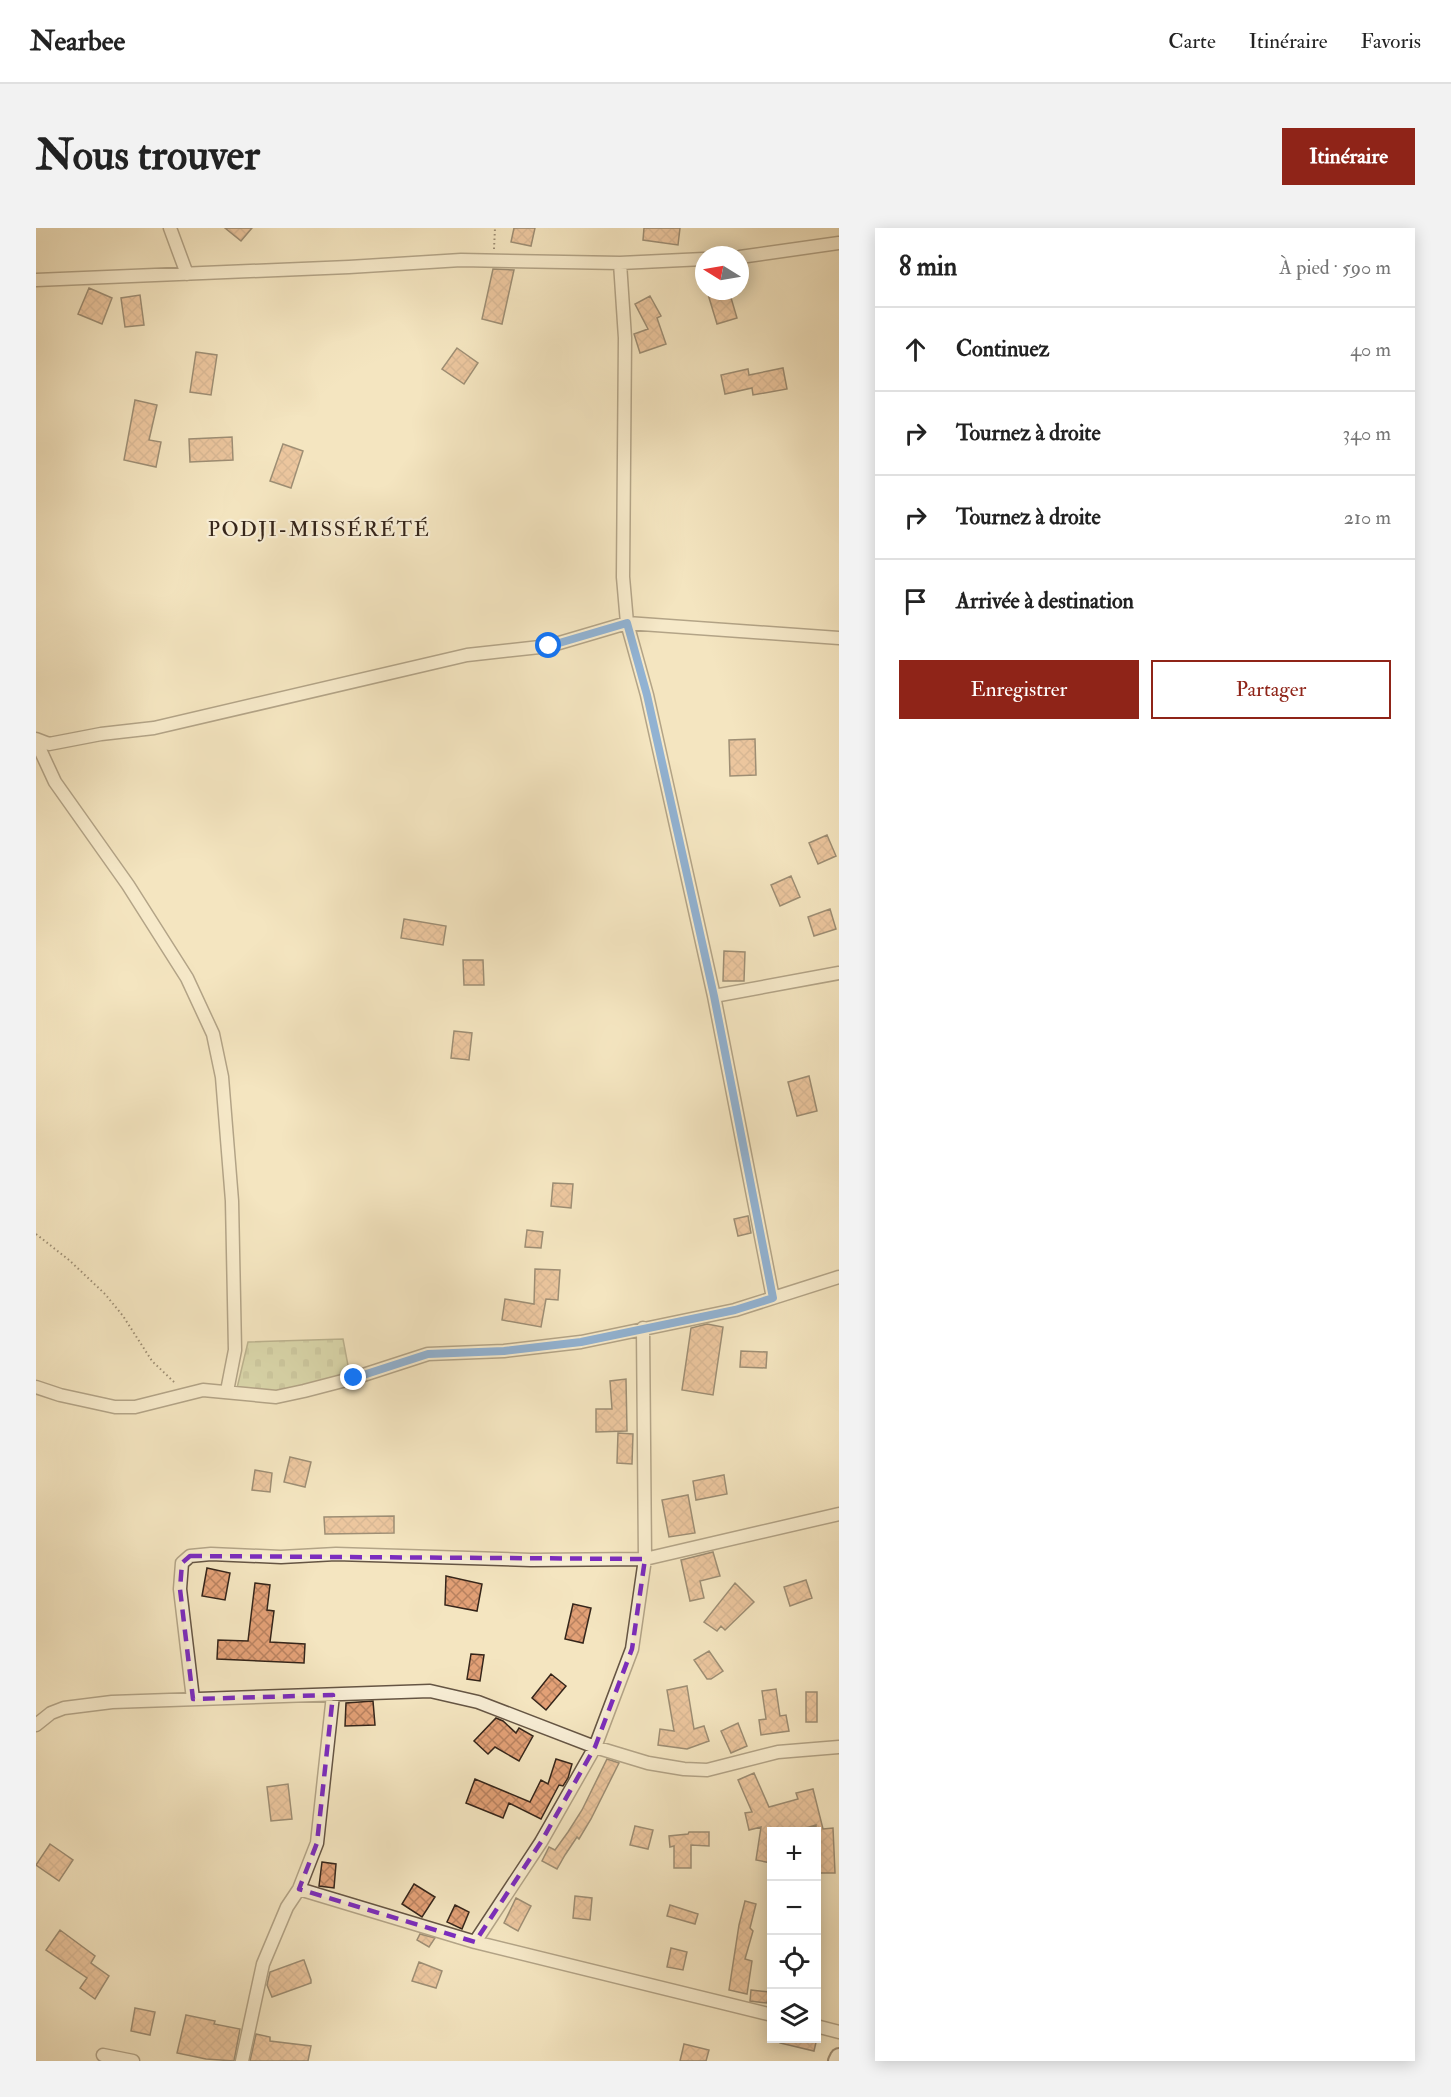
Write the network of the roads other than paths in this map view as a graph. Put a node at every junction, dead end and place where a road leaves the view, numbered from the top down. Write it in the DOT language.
graph roads {
  1 [pos="170,228"];
  2 [pos="839,243"];
  3 [pos="749,256"];
  4 [pos="695,259"];
  5 [pos="620,263"];
  6 [pos="187,274"];
  7 [pos="36,280"];
  8 [pos="627,623"];
  9 [pos="839,638"];
  10 [pos="36,740"];
  11 [pos="839,974"];
  12 [pos="714,996"];
  13 [pos="839,1277"];
  14 [pos="773,1298"];
  15 [pos="643,1328"];
  16 [pos="36,1387"];
  17 [pos="227,1391"];
  18 [pos="839,1514"];
  19 [pos="645,1559"];
  20 [pos="333,1695"];
  21 [pos="193,1699"];
  22 [pos="36,1725"];
  23 [pos="595,1747"];
  24 [pos="839,1747"];
  25 [pos="299,1890"];
  26 [pos="475,1942"];
  27 [pos="767,2014"];
  28 [pos="821,2027"];
  29 [pos="839,2032"];
  30 [pos="103,2055"];
  31 [pos="133,2061"];
  32 [pos="242,2061"];
  1 -- 6 [label="street"];
  2 -- 3 [label="street"];
  4 -- 5 [label="street"];
  5 -- 6 [label="street"];
  5 -- 8 [label="street"];
  6 -- 7 [label="street"];
  8 -- 9 [label="street"];
  8 -- 10 [label="street"];
  8 -- 12 [label="street"];
  10 -- 17 [label="street"];
  11 -- 12 [label="street"];
  12 -- 14 [label="street"];
  13 -- 14 [label="street"];
  14 -- 15 [label="street"];
  15 -- 17 [label="street"];
  15 -- 19 [label="street"];
  16 -- 17 [label="street"];
  18 -- 19 [label="street"];
  19 -- 21 [label="street"];
  19 -- 23 [label="street"];
  20 -- 21 [label="street"];
  20 -- 23 [label="street"];
  20 -- 25 [label="street"];
  21 -- 22 [label="street"];
  23 -- 24 [label="street"];
  23 -- 26 [label="street"];
  25 -- 26 [label="street"];
  25 -- 32 [label="street"];
  26 -- 27 [label="street"];
  28 -- 29 [label="street"];
  30 -- 31 [label="street"];
}
